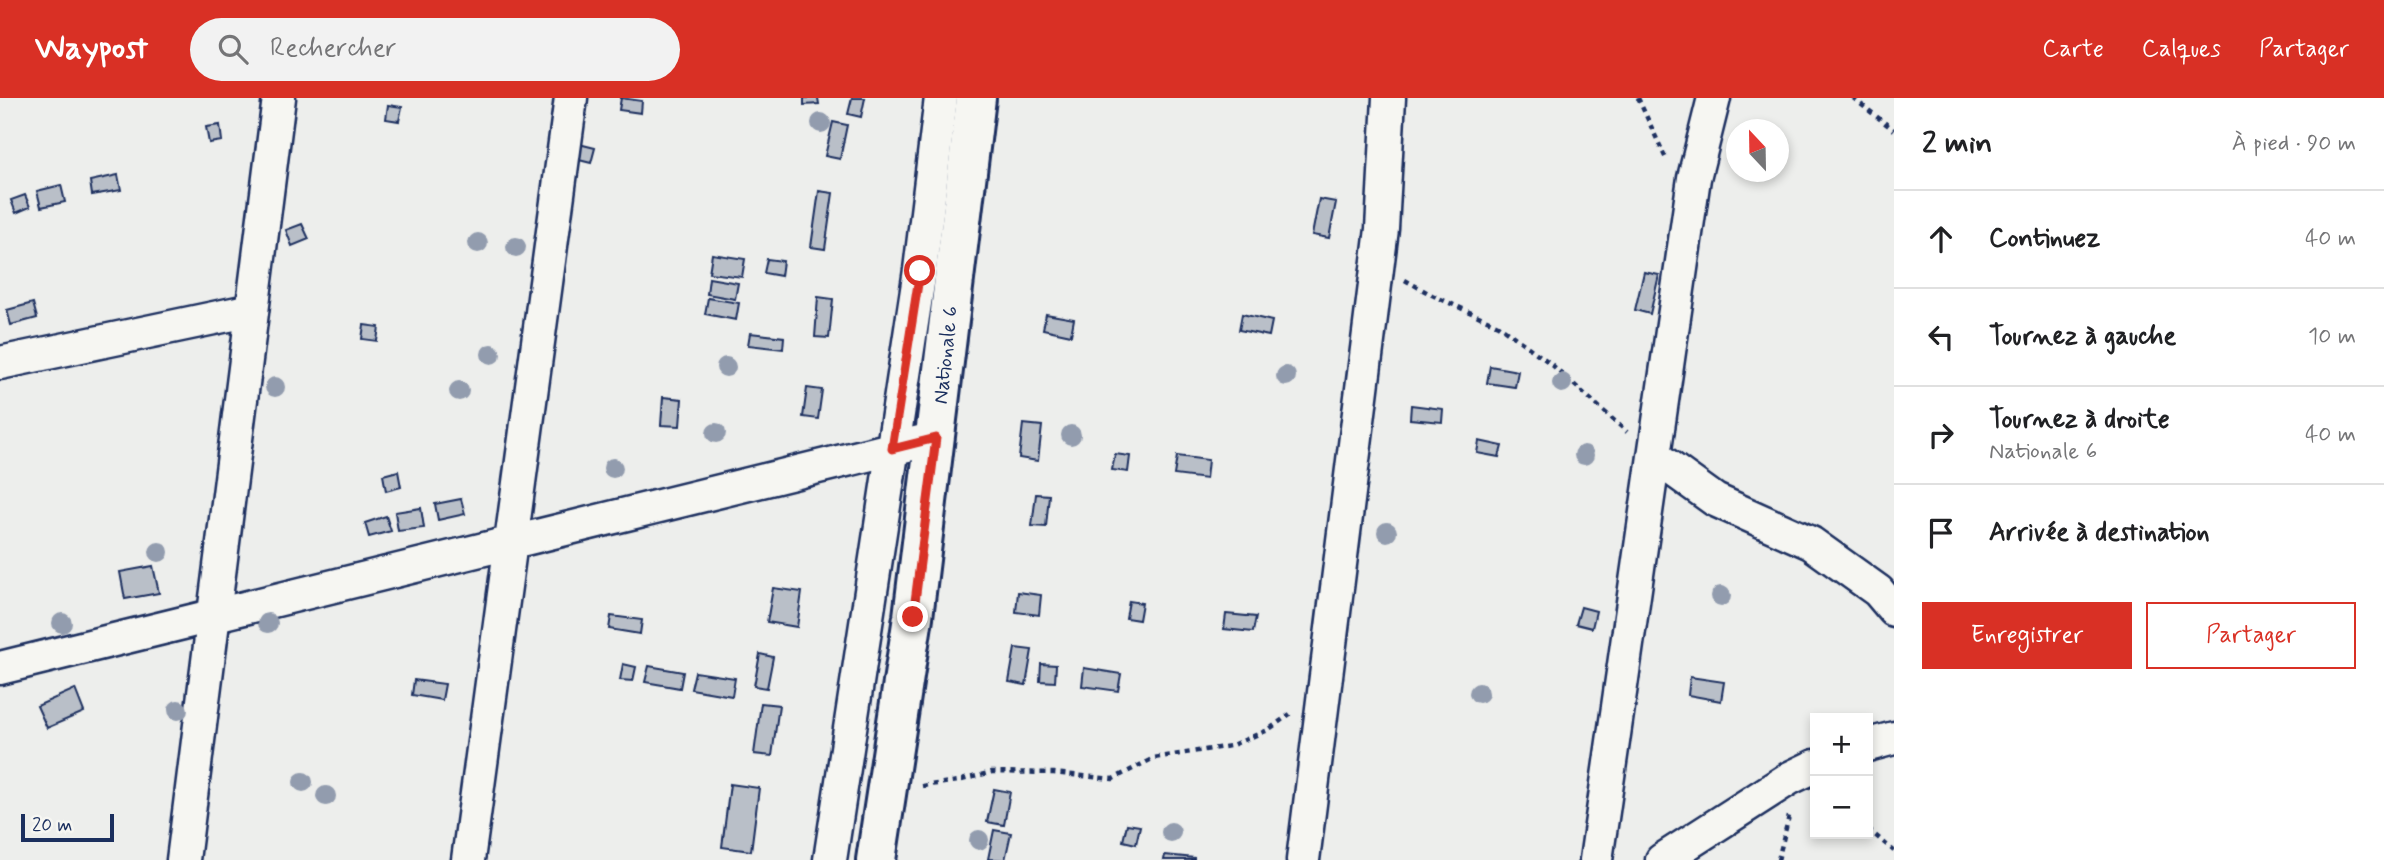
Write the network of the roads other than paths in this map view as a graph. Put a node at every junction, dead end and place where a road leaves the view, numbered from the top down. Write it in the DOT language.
graph roads {
  1 [pos="279,98"];
  2 [pos="571,98"];
  3 [pos="942,98"];
  4 [pos="976,98"];
  5 [pos="1388,98"];
  6 [pos="1714,98"];
  7 [pos="252,310"];
  8 [pos="0,363"];
  9 [pos="936,438"];
  10 [pos="892,449"];
  11 [pos="1654,456"];
  12 [pos="511,543"];
  13 [pos="1894,610"];
  14 [pos="214,615"];
  15 [pos="0,668"];
  16 [pos="1894,738"];
  17 [pos="1873,744"];
  18 [pos="1810,768"];
  19 [pos="183,860"];
  20 [pos="468,860"];
  21 [pos="830,860"];
  22 [pos="876,860"];
  23 [pos="1303,860"];
  24 [pos="1596,860"];
  25 [pos="1662,860"];
  1 -- 7 [label="street"];
  2 -- 12 [label="street"];
  3 -- 10 [label="street"];
  4 -- 9 [label="main road, Nationale 6"];
  5 -- 23 [label="street"];
  6 -- 11 [label="street"];
  7 -- 8 [label="street"];
  7 -- 14 [label="street"];
  9 -- 10 [label="street"];
  9 -- 22 [label="main road, Nationale 6"];
  10 -- 12 [label="street"];
  10 -- 21 [label="street"];
  11 -- 13 [label="street"];
  11 -- 24 [label="street"];
  12 -- 14 [label="street"];
  12 -- 20 [label="street"];
  14 -- 15 [label="street"];
  14 -- 19 [label="street"];
  16 -- 17 [label="street"];
  18 -- 25 [label="street"];
}
